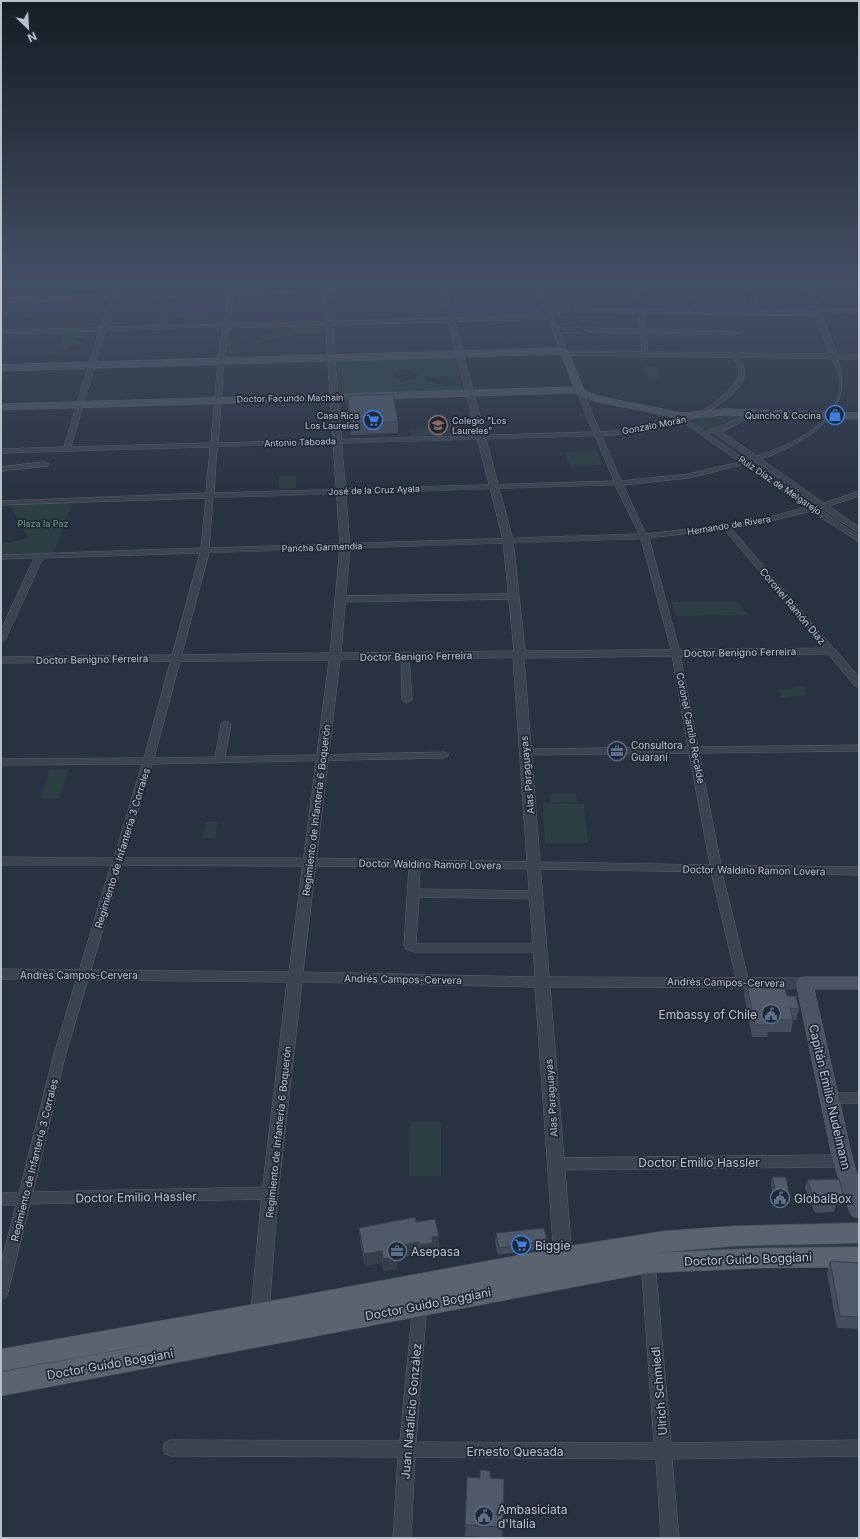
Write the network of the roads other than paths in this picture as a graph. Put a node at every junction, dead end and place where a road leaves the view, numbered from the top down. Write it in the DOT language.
graph roads {
  1 [pos="95,354"];
  2 [pos="222,354"];
  3 [pos="331,354"];
  4 [pos="501,354"];
  5 [pos="565,354"];
  6 [pos="638,354"];
  7 [pos="645,354"];
  8 [pos="833,354"];
  9 [pos="460,355"];
  10 [pos="735,355"];
  11 [pos="834,357"];
  12 [pos="859,357"];
  13 [pos="331,358"];
  14 [pos="221,361"];
  15 [pos="92,365"];
  16 [pos="1,368"];
  17 [pos="580,390"];
  18 [pos="468,393"];
  19 [pos="334,397"];
  20 [pos="219,400"];
  21 [pos="79,404"];
  22 [pos="1,407"];
  23 [pos="754,413"];
  24 [pos="700,414"];
  25 [pos="672,415"];
  26 [pos="833,415"];
  27 [pos="859,416"];
  28 [pos="685,420"];
  29 [pos="700,431"];
  30 [pos="716,431"];
  31 [pos="599,434"];
  32 [pos="480,437"];
  33 [pos="337,441"];
  34 [pos="214,444"];
  35 [pos="67,449"];
  36 [pos="1,451"];
  37 [pos="756,459"];
  38 [pos="746,463"];
  39 [pos="45,464"];
  40 [pos="1,469"];
  41 [pos="618,483"];
  42 [pos="492,486"];
  43 [pos="341,491"];
  44 [pos="859,493"];
  45 [pos="209,495"];
  46 [pos="1,502"];
  47 [pos="825,506"];
  48 [pos="813,508"];
  49 [pos="726,527"];
  50 [pos="859,531"];
  51 [pos="644,536"];
  52 [pos="508,540"];
  53 [pos="859,540"];
  54 [pos="345,547"];
  55 [pos="205,551"];
  56 [pos="1,557"];
  57 [pos="39,557"];
  58 [pos="514,597"];
  59 [pos="341,599"];
  60 [pos="1,640"];
  61 [pos="831,651"];
  62 [pos="676,653"];
  63 [pos="518,655"];
  64 [pos="405,656"];
  65 [pos="335,657"];
  66 [pos="176,658"];
  67 [pos="1,660"];
  68 [pos="859,684"];
  69 [pos="407,700"];
  70 [pos="226,724"];
  71 [pos="859,748"];
  72 [pos="525,752"];
  73 [pos="696,752"];
  74 [pos="444,755"];
  75 [pos="323,758"];
  76 [pos="219,760"];
  77 [pos="148,761"];
  78 [pos="1,762"];
  79 [pos="1,861"];
  80 [pos="117,861"];
  81 [pos="309,862"];
  82 [pos="415,864"];
  83 [pos="534,865"];
  84 [pos="716,869"];
  85 [pos="859,871"];
  86 [pos="413,893"];
  87 [pos="537,895"];
  88 [pos="541,948"];
  89 [pos="1,974"];
  90 [pos="84,975"];
  91 [pos="295,977"];
  92 [pos="543,982"];
  93 [pos="743,982"];
  94 [pos="804,983"];
  95 [pos="859,983"];
  96 [pos="829,1098"];
  97 [pos="859,1098"];
  98 [pos="843,1161"];
  99 [pos="556,1164"];
  100 [pos="270,1193"];
  101 [pos="1,1199"];
  102 [pos="24,1200"];
  103 [pos="859,1210"];
  104 [pos="859,1233"];
  105 [pos="647,1253"];
  106 [pos="859,1257"];
  107 [pos="564,1267"];
  108 [pos="1,1292"];
  109 [pos="420,1295"];
  110 [pos="262,1328"];
  111 [pos="1,1360"];
  112 [pos="1,1384"];
  113 [pos="171,1448"];
  114 [pos="859,1448"];
  115 [pos="408,1451"];
  116 [pos="664,1451"];
  117 [pos="402,1538"];
  118 [pos="670,1538"];
  1 -- 15 [label="street"];
  2 -- 14 [label="street, Regimiento de Infantería 3 Corrales"];
  3 -- 13 [label="street, Regimiento de Infantería 6 Boquerón"];
  4 -- 9 [label="main road"];
  5 -- 17 [label="main road, Coronel Camilo Recalde"];
  6 -- 7 [label="street"];
  7 -- 10 [label="street"];
  8 -- 11 [label="street"];
  9 -- 13 [label="main road"];
  9 -- 18 [label="street, Alas Paraguayas"];
  10 -- 11 [label="street"];
  10 -- 24 [label="street, Gonzalo Morán"];
  11 -- 12 [label="street"];
  11 -- 26 [label="street"];
  13 -- 14 [label="main road"];
  13 -- 19 [label="street, Regimiento de Infantería 6 Boquerón"];
  14 -- 15 [label="main road"];
  14 -- 20 [label="street, Regimiento de Infantería 3 Corrales"];
  15 -- 16 [label="main road"];
  15 -- 21 [label="street"];
  17 -- 18 [label="main road, Doctor Facundo Machaín"];
  17 -- 24 [label="main road, Doctor Facundo Machaín"];
  17 -- 25 [label="main road, Doctor Facundo Machaín"];
  17 -- 31 [label="street, Coronel Camilo Recalde"];
  18 -- 19 [label="main road, Doctor Facundo Machaín"];
  18 -- 32 [label="street, Alas Paraguayas"];
  19 -- 20 [label="main road, Doctor Facundo Machaín"];
  19 -- 33 [label="street, Regimiento de Infantería 6 Boquerón"];
  20 -- 21 [label="main road, Doctor Facundo Machaín"];
  20 -- 34 [label="street, Regimiento de Infantería 3 Corrales"];
  21 -- 22 [label="main road, Doctor Facundo Machaín"];
  21 -- 35 [label="street"];
  23 -- 24 [label="main road, Doctor Facundo Machaín"];
  23 -- 26 [label="main road, Doctor Facundo Machaín"];
  23 -- 30 [label="street"];
  24 -- 25 [label="main road, Doctor Facundo Machaín"];
  24 -- 28 [label="street, Gonzalo Morán"];
  25 -- 28 [label="street, Ruiz Díaz de Melgarejo"];
  26 -- 27 [label="main road, Doctor Facundo Machaín"];
  26 -- 37 [label="street, José de la Cruz Ayala"];
  28 -- 29 [label="street, Ruiz Díaz de Melgarejo"];
  28 -- 31 [label="street, Gonzalo Morán"];
  29 -- 30 [label="street"];
  29 -- 38 [label="street, Ruiz Díaz de Melgarejo"];
  30 -- 37 [label="street, Ruiz Díaz de Melgarejo"];
  31 -- 32 [label="street, Antonio Taboada"];
  31 -- 41 [label="street, Coronel Camilo Recalde"];
  32 -- 33 [label="street, Antonio Taboada"];
  32 -- 42 [label="street, Alas Paraguayas"];
  33 -- 34 [label="street, Antonio Taboada"];
  33 -- 43 [label="street, Regimiento de Infantería 6 Boquerón"];
  34 -- 35 [label="street, Antonio Taboada"];
  34 -- 45 [label="street, Regimiento de Infantería 3 Corrales"];
  35 -- 36 [label="street, Antonio Taboada"];
  37 -- 38 [label="street, José de la Cruz Ayala"];
  37 -- 47 [label="street, Ruiz Díaz de Melgarejo"];
  38 -- 41 [label="street, José de la Cruz Ayala"];
  38 -- 48 [label="street, Ruiz Díaz de Melgarejo"];
  39 -- 40 [label="street"];
  41 -- 42 [label="street, José de la Cruz Ayala"];
  41 -- 51 [label="street, Coronel Camilo Recalde"];
  42 -- 43 [label="street, José de la Cruz Ayala"];
  42 -- 52 [label="street, Alas Paraguayas"];
  43 -- 45 [label="street, José de la Cruz Ayala"];
  43 -- 54 [label="street, Regimiento de Infantería 6 Boquerón"];
  44 -- 47 [label="street, Hernando de Rivera"];
  45 -- 46 [label="street, José de la Cruz Ayala"];
  45 -- 55 [label="street, Regimiento de Infantería 3 Corrales"];
  47 -- 48 [label="street, Hernando de Rivera"];
  47 -- 50 [label="street, Ruiz Díaz de Melgarejo"];
  48 -- 49 [label="street, Hernando de Rivera"];
  48 -- 53 [label="street, Ruiz Díaz de Melgarejo"];
  49 -- 51 [label="street, Hernando de Rivera"];
  49 -- 61 [label="street, Coronel Ramón Díaz"];
  51 -- 52 [label="street, Pancha Garmendia"];
  51 -- 62 [label="street, Coronel Camilo Recalde"];
  52 -- 54 [label="street, Pancha Garmendia"];
  52 -- 58 [label="street, Alas Paraguayas"];
  54 -- 55 [label="street, Pancha Garmendia"];
  54 -- 59 [label="street, Regimiento de Infantería 6 Boquerón"];
  55 -- 57 [label="street, Pancha Garmendia"];
  55 -- 66 [label="street, Regimiento de Infantería 3 Corrales"];
  56 -- 57 [label="street, Pancha Garmendia"];
  57 -- 60 [label="street"];
  58 -- 59 [label="street"];
  58 -- 63 [label="street, Alas Paraguayas"];
  59 -- 65 [label="street, Regimiento de Infantería 6 Boquerón"];
  61 -- 62 [label="street, Doctor Benigno Ferreira"];
  61 -- 68 [label="street, Coronel Ramón Díaz"];
  62 -- 63 [label="street, Doctor Benigno Ferreira"];
  62 -- 73 [label="street, Coronel Camilo Recalde"];
  63 -- 64 [label="street, Doctor Benigno Ferreira"];
  63 -- 72 [label="street, Alas Paraguayas"];
  64 -- 65 [label="street, Doctor Benigno Ferreira"];
  64 -- 69 [label="street"];
  65 -- 66 [label="street, Doctor Benigno Ferreira"];
  65 -- 75 [label="street, Regimiento de Infantería 6 Boquerón"];
  66 -- 67 [label="street, Doctor Benigno Ferreira"];
  66 -- 77 [label="street, Regimiento de Infantería 3 Corrales"];
  70 -- 76 [label="street"];
  71 -- 73 [label="street"];
  72 -- 73 [label="street"];
  72 -- 83 [label="street, Alas Paraguayas"];
  73 -- 84 [label="street, Coronel Camilo Recalde"];
  74 -- 75 [label="street"];
  75 -- 76 [label="street"];
  75 -- 81 [label="street, Regimiento de Infantería 6 Boquerón"];
  76 -- 77 [label="street"];
  77 -- 78 [label="street"];
  77 -- 80 [label="street, Regimiento de Infantería 3 Corrales"];
  79 -- 80 [label="street, Doctor Waldino Ramon Lovera"];
  80 -- 81 [label="street, Doctor Waldino Ramon Lovera"];
  80 -- 90 [label="street, Regimiento de Infantería 3 Corrales"];
  81 -- 82 [label="street, Doctor Waldino Ramon Lovera"];
  81 -- 91 [label="street, Regimiento de Infantería 6 Boquerón"];
  82 -- 83 [label="street, Doctor Waldino Ramon Lovera"];
  82 -- 86 [label="street"];
  83 -- 84 [label="street, Doctor Waldino Ramon Lovera"];
  83 -- 87 [label="street, Alas Paraguayas"];
  84 -- 85 [label="street, Doctor Waldino Ramon Lovera"];
  84 -- 93 [label="street, Coronel Camilo Recalde"];
  86 -- 87 [label="street"];
  86 -- 88 [label="street"];
  87 -- 88 [label="street, Alas Paraguayas"];
  88 -- 92 [label="street, Alas Paraguayas"];
  89 -- 90 [label="street, Andrés Campos-Cervera"];
  90 -- 91 [label="street, Andrés Campos-Cervera"];
  90 -- 102 [label="street, Regimiento de Infantería 3 Corrales"];
  91 -- 92 [label="street, Andrés Campos-Cervera"];
  91 -- 100 [label="street, Regimiento de Infantería 6 Boquerón"];
  92 -- 93 [label="street, Andrés Campos-Cervera"];
  92 -- 99 [label="street, Alas Paraguayas"];
  93 -- 94 [label="street, Andrés Campos-Cervera"];
  94 -- 95 [label="main road"];
  94 -- 96 [label="main road, Capitán Emilio Nudelmann"];
  96 -- 97 [label="street"];
  96 -- 98 [label="main road, Capitán Emilio Nudelmann"];
  98 -- 99 [label="street, Doctor Emilio Hassler"];
  98 -- 103 [label="main road, Capitán Emilio Nudelmann"];
  99 -- 107 [label="street, Alas Paraguayas"];
  100 -- 102 [label="street, Doctor Emilio Hassler"];
  100 -- 110 [label="street, Regimiento de Infantería 6 Boquerón"];
  101 -- 102 [label="street, Doctor Emilio Hassler"];
  102 -- 108 [label="street, Regimiento de Infantería 3 Corrales"];
  104 -- 105 [label="main road, Doctor Guido Boggiani"];
  105 -- 106 [label="main road, Doctor Guido Boggiani"];
  105 -- 107 [label="main road, Doctor Guido Boggiani"];
  105 -- 116 [label="street, Ulrich Schmiedl"];
  107 -- 109 [label="main road, Doctor Guido Boggiani"];
  109 -- 110 [label="main road, Doctor Guido Boggiani"];
  109 -- 115 [label="street, Juan Natalicio González"];
  110 -- 111 [label="main road, Doctor Guido Boggiani"];
  110 -- 112 [label="main road, Doctor Guido Boggiani"];
  113 -- 115 [label="street, Ernesto Quesada"];
  114 -- 116 [label="street, Ernesto Quesada"];
  115 -- 116 [label="street, Ernesto Quesada"];
  115 -- 117 [label="street, Juan Natalicio González"];
  116 -- 118 [label="street, Ulrich Schmiedl"];
}
